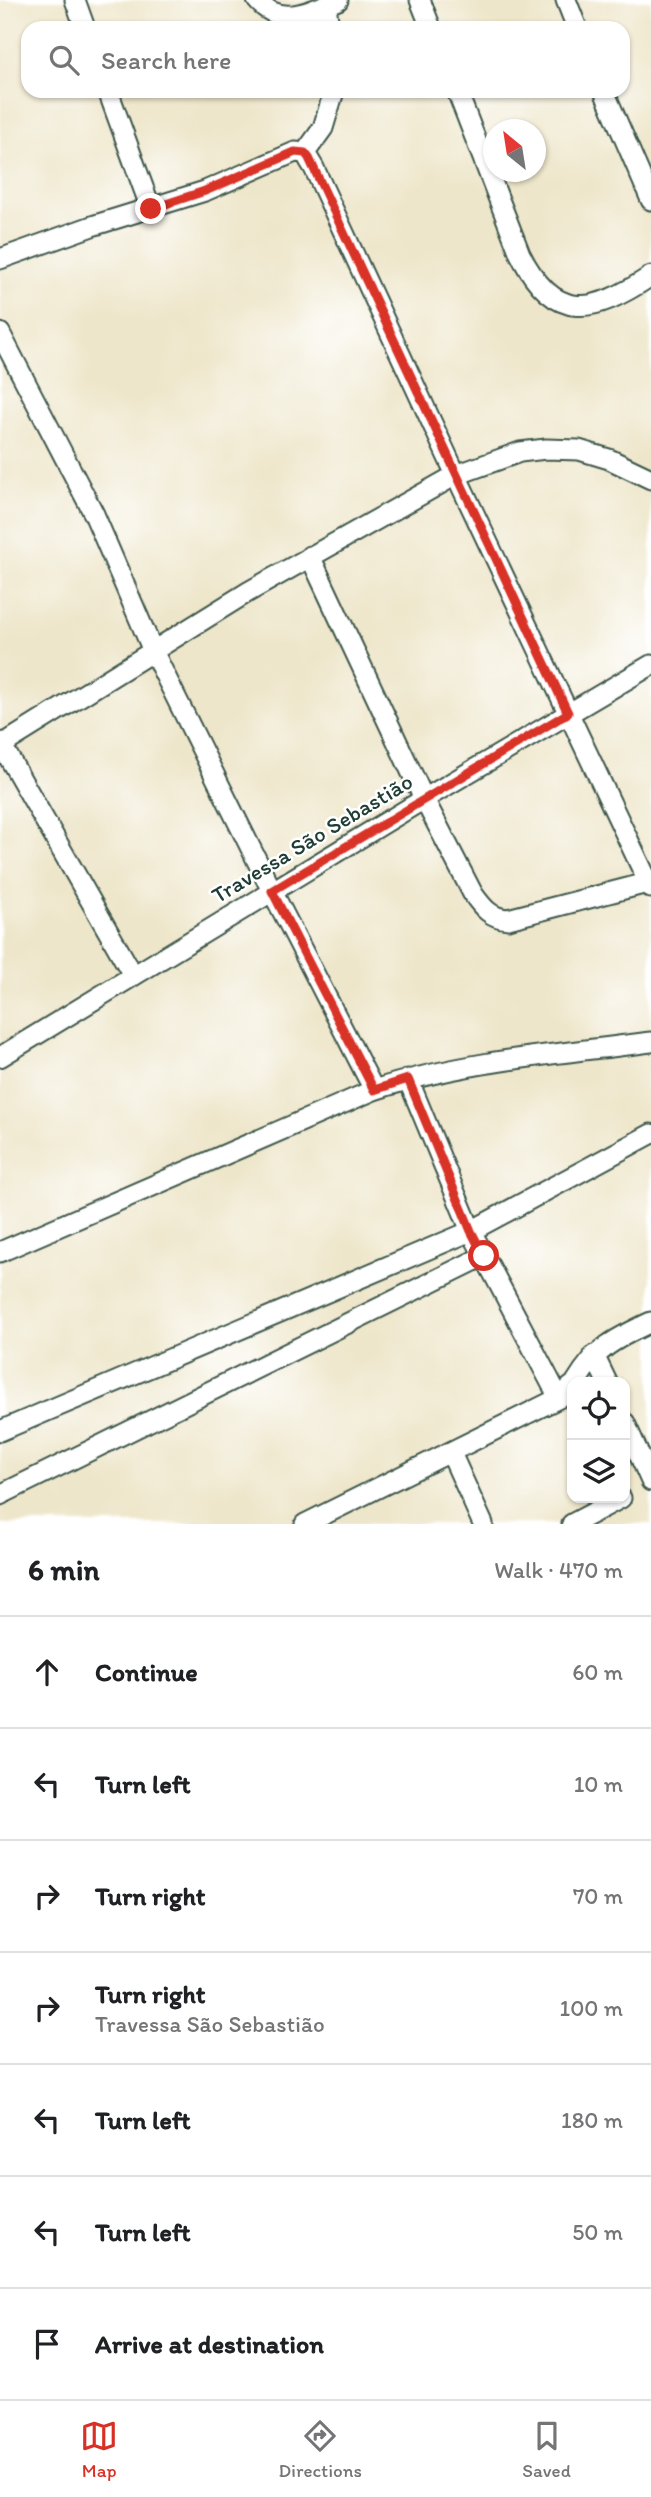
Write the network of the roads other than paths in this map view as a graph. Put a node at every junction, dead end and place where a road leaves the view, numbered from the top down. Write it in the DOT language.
graph roads {
  1 [pos="75,0"];
  2 [pos="257,0"];
  3 [pos="420,0"];
  4 [pos="566,0"];
  5 [pos="332,2"];
  6 [pos="82,21"];
  7 [pos="330,21"];
  8 [pos="428,21"];
  9 [pos="574,21"];
  10 [pos="111,98"];
  11 [pos="332,98"];
  12 [pos="460,98"];
  13 [pos="607,98"];
  14 [pos="305,153"];
  15 [pos="651,200"];
  16 [pos="151,209"];
  17 [pos="0,259"];
  18 [pos="651,276"];
  19 [pos="0,333"];
  20 [pos="456,475"];
  21 [pos="651,480"];
  22 [pos="310,556"];
  23 [pos="153,651"];
  24 [pos="651,665"];
  25 [pos="568,713"];
  26 [pos="1,743"];
  27 [pos="424,799"];
  28 [pos="650,884"];
  29 [pos="272,891"];
  30 [pos="133,975"];
  31 [pos="651,1042"];
  32 [pos="0,1057"];
  33 [pos="408,1079"];
  34 [pos="374,1090"];
  35 [pos="651,1134"];
  36 [pos="471,1231"];
  37 [pos="0,1252"];
  38 [pos="484,1256"];
  39 [pos="651,1322"];
  40 [pos="594,1355"];
  41 [pos="578,1377"];
  42 [pos="605,1377"];
  43 [pos="567,1386"];
  44 [pos="567,1390"];
  45 [pos="0,1431"];
  46 [pos="630,1434"];
  47 [pos="451,1453"];
  48 [pos="651,1481"];
  49 [pos="630,1493"];
  50 [pos="0,1494"];
  51 [pos="613,1503"];
  52 [pos="581,1522"];
  53 [pos="305,1524"];
  54 [pos="482,1524"];
  1 -- 6 [label="street"];
  2 -- 5 [label="street"];
  3 -- 8 [label="street"];
  4 -- 9 [label="street"];
  5 -- 7 [label="street"];
  10 -- 16 [label="street"];
  11 -- 14 [label="street"];
  12 -- 18 [label="street"];
  13 -- 15 [label="street"];
  14 -- 16 [label="street"];
  14 -- 20 [label="street"];
  16 -- 17 [label="street"];
  19 -- 23 [label="street"];
  20 -- 21 [label="street"];
  20 -- 22 [label="street"];
  20 -- 25 [label="street"];
  22 -- 23 [label="street"];
  22 -- 27 [label="street"];
  23 -- 26 [label="street"];
  23 -- 29 [label="street"];
  24 -- 25 [label="street, Travessa São Sebastião"];
  25 -- 27 [label="street, Travessa São Sebastião"];
  25 -- 28 [label="street"];
  26 -- 30 [label="street"];
  27 -- 28 [label="street"];
  27 -- 29 [label="street, Travessa São Sebastião"];
  29 -- 30 [label="street, Travessa São Sebastião"];
  29 -- 34 [label="street"];
  30 -- 32 [label="street, Travessa São Sebastião"];
  31 -- 33 [label="street"];
  33 -- 34 [label="street"];
  33 -- 36 [label="street"];
  34 -- 37 [label="street"];
  35 -- 36 [label="street"];
  36 -- 38 [label="street"];
  36 -- 45 [label="street"];
  38 -- 43 [label="street"];
  38 -- 50 [label="street"];
  39 -- 40 [label="street"];
  40 -- 41 [label="street"];
  40 -- 42 [label="street"];
  44 -- 47 [label="street"];
  46 -- 48 [label="street"];
  47 -- 53 [label="street"];
  47 -- 54 [label="street"];
  48 -- 49 [label="street"];
  51 -- 52 [label="street"];
}
